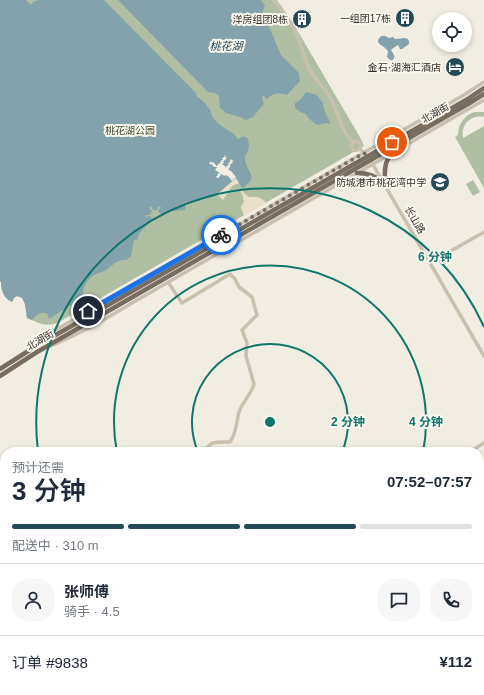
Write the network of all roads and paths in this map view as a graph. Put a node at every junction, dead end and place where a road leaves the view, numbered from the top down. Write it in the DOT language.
graph roads {
  1 [pos="274,0"];
  2 [pos="484,82"];
  3 [pos="484,88"];
  4 [pos="484,94"];
  5 [pos="484,100"];
  6 [pos="470,106"];
  7 [pos="354,143"];
  8 [pos="398,144"];
  9 [pos="360,149"];
  10 [pos="390,155"];
  11 [pos="369,158"];
  12 [pos="357,173"];
  13 [pos="385,183"];
  14 [pos="306,200"];
  15 [pos="484,232"];
  16 [pos="197,263"];
  17 [pos="430,263"];
  18 [pos="168,282"];
  19 [pos="152,289"];
  20 [pos="33,343"];
  21 [pos="484,356"];
  22 [pos="0,369"];
  23 [pos="0,376"];
  24 [pos="207,447"];
  1 -- 7 [label="street"];
  2 -- 11 [label="street"];
  3 -- 11 [label="main road, 北湖街"];
  4 -- 6 [label="main road, 北湖街"];
  5 -- 6 [label="street"];
  6 -- 8 [label="main road, 北湖街"];
  6 -- 10 [label="street"];
  7 -- 9 [label="street"];
  7 -- 9 [label="street"];
  8 -- 10 [label="main road"];
  8 -- 11 [label="main road, 北湖街"];
  9 -- 11 [label="street, 长山路"];
  10 -- 11 [label="street"];
  10 -- 13 [label="main road"];
  11 -- 12 [label="street"];
  11 -- 13 [label="street, 长山路"];
  11 -- 14 [label="main road, 北湖街"];
  11 -- 20 [label="street"];
  11 -- 22 [label="main road, 北湖街"];
  12 -- 13 [label="main road"];
  12 -- 14 [label="street"];
  13 -- 17 [label="street, 长山路"];
  14 -- 16 [label="main road, 北湖街"];
  15 -- 17 [label="street"];
  16 -- 18 [label="street"];
  16 -- 19 [label="main road, 北湖街"];
  17 -- 21 [label="street, 长山路"];
  18 -- 19 [label="street"];
  18 -- 24 [label="street"];
  19 -- 23 [label="main road, 北湖街"];
}
